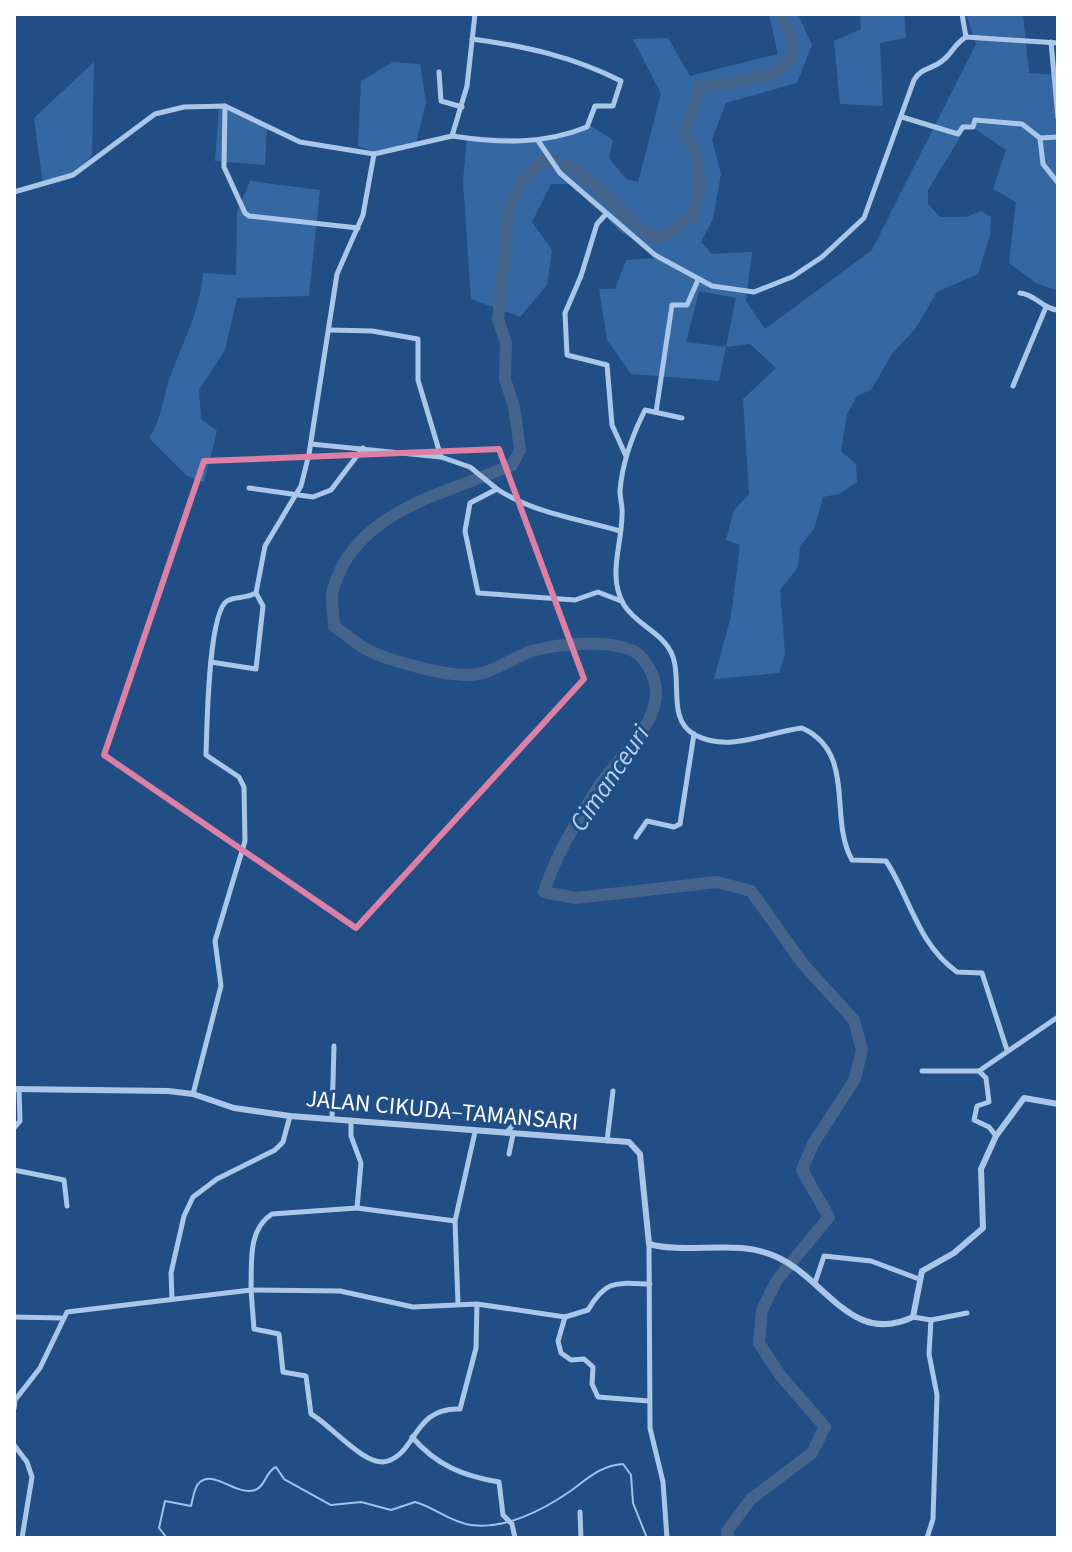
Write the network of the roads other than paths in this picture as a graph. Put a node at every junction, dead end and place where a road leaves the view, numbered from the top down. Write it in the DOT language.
graph roads {
  1 [pos="475,14"];
  2 [pos="962,14"];
  3 [pos="966,37"];
  4 [pos="472,39"];
  5 [pos="1054,42"];
  6 [pos="439,72"];
  7 [pos="225,106"];
  8 [pos="462,107"];
  9 [pos="902,117"];
  10 [pos="1058,118"];
  11 [pos="452,136"];
  12 [pos="1058,137"];
  13 [pos="1040,138"];
  14 [pos="539,142"];
  15 [pos="374,154"];
  16 [pos="1058,183"];
  17 [pos="14,192"];
  18 [pos="606,214"];
  19 [pos="358,228"];
  20 [pos="698,280"];
  21 [pos="1020,293"];
  22 [pos="1046,307"];
  23 [pos="1058,310"];
  24 [pos="330,330"];
  25 [pos="1013,386"];
  26 [pos="656,412"];
  27 [pos="682,418"];
  28 [pos="311,444"];
  29 [pos="363,448"];
  30 [pos="441,457"];
  31 [pos="627,457"];
  32 [pos="249,488"];
  33 [pos="497,489"];
  34 [pos="298,493"];
  35 [pos="620,531"];
  36 [pos="256,593"];
  37 [pos="622,602"];
  38 [pos="211,662"];
  39 [pos="694,734"];
  40 [pos="636,837"];
  41 [pos="1058,1017"];
  42 [pos="334,1046"];
  43 [pos="1007,1050"];
  44 [pos="922,1071"];
  45 [pos="979,1071"];
  46 [pos="17,1089"];
  47 [pos="613,1091"];
  48 [pos="193,1094"];
  49 [pos="1058,1104"];
  50 [pos="519,1111"];
  51 [pos="290,1116"];
  52 [pos="332,1118"];
  53 [pos="351,1120"];
  54 [pos="14,1128"];
  55 [pos="475,1132"];
  56 [pos="509,1134"];
  57 [pos="996,1136"];
  58 [pos="607,1141"];
  59 [pos="509,1154"];
  60 [pos="14,1170"];
  61 [pos="67,1206"];
  62 [pos="357,1208"];
  63 [pos="455,1221"];
  64 [pos="649,1244"];
  65 [pos="919,1279"];
  66 [pos="815,1283"];
  67 [pos="650,1284"];
  68 [pos="251,1290"];
  69 [pos="172,1299"];
  70 [pos="458,1304"];
  71 [pos="477,1304"];
  72 [pos="967,1313"];
  73 [pos="14,1317"];
  74 [pos="565,1317"];
  75 [pos="913,1317"];
  76 [pos="61,1318"];
  77 [pos="931,1320"];
  78 [pos="14,1400"];
  79 [pos="649,1401"];
  80 [pos="14,1409"];
  81 [pos="412,1437"];
  82 [pos="14,1445"];
  83 [pos="580,1512"];
  84 [pos="22,1538"];
  85 [pos="515,1538"];
  86 [pos="581,1538"];
  87 [pos="667,1538"];
  88 [pos="927,1538"];
  1 -- 4 [label="street"];
  2 -- 3 [label="street"];
  3 -- 5 [label="street"];
  3 -- 9 [label="street"];
  4 -- 8 [label="street"];
  4 -- 14 [label="street"];
  5 -- 10 [label="street"];
  6 -- 8 [label="street"];
  7 -- 15 [label="street"];
  7 -- 17 [label="street"];
  7 -- 19 [label="street"];
  8 -- 11 [label="street"];
  9 -- 13 [label="street"];
  9 -- 20 [label="street"];
  11 -- 14 [label="street"];
  11 -- 15 [label="street"];
  12 -- 13 [label="street"];
  13 -- 16 [label="street"];
  14 -- 18 [label="street"];
  15 -- 19 [label="street"];
  18 -- 20 [label="street"];
  18 -- 31 [label="street"];
  19 -- 24 [label="street"];
  20 -- 26 [label="street"];
  21 -- 22 [label="street"];
  22 -- 23 [label="street"];
  22 -- 25 [label="street"];
  24 -- 28 [label="street"];
  24 -- 30 [label="street"];
  26 -- 27 [label="street"];
  26 -- 31 [label="street"];
  28 -- 29 [label="street"];
  28 -- 34 [label="street"];
  29 -- 30 [label="street"];
  29 -- 34 [label="street"];
  30 -- 33 [label="street"];
  31 -- 35 [label="street"];
  32 -- 34 [label="street"];
  34 -- 36 [label="street"];
  35 -- 37 [label="street"];
  35 -- 37 [label="street"];
  36 -- 38 [label="street"];
  36 -- 38 [label="street"];
  37 -- 39 [label="street"];
  38 -- 48 [label="street"];
  39 -- 40 [label="street"];
  39 -- 43 [label="street"];
  41 -- 43 [label="street"];
  42 -- 52 [label="street"];
  43 -- 45 [label="street"];
  44 -- 45 [label="street"];
  45 -- 57 [label="street"];
  46 -- 48 [label="street, JALAN CIKUDA–TAMANSARI"];
  46 -- 54 [label="street"];
  47 -- 58 [label="street"];
  48 -- 51 [label="street, JALAN CIKUDA–TAMANSARI"];
  49 -- 57 [label="street"];
  50 -- 56 [label="street"];
  51 -- 52 [label="street, JALAN CIKUDA–TAMANSARI"];
  51 -- 69 [label="street"];
  52 -- 53 [label="street, JALAN CIKUDA–TAMANSARI"];
  53 -- 55 [label="street, JALAN CIKUDA–TAMANSARI"];
  53 -- 62 [label="street"];
  55 -- 56 [label="street, JALAN CIKUDA–TAMANSARI"];
  55 -- 63 [label="street"];
  56 -- 58 [label="street, JALAN CIKUDA–TAMANSARI"];
  56 -- 59 [label="street"];
  57 -- 65 [label="street"];
  58 -- 64 [label="street, JALAN CIKUDA–TAMANSARI"];
  60 -- 61 [label="street"];
  62 -- 63 [label="street"];
  62 -- 68 [label="street"];
  63 -- 70 [label="street"];
  64 -- 66 [label="street"];
  64 -- 67 [label="street"];
  65 -- 66 [label="street"];
  65 -- 75 [label="street"];
  66 -- 75 [label="street"];
  67 -- 74 [label="street"];
  67 -- 79 [label="street"];
  68 -- 69 [label="street"];
  68 -- 70 [label="street"];
  68 -- 81 [label="street"];
  69 -- 76 [label="street"];
  70 -- 71 [label="street"];
  71 -- 74 [label="street"];
  71 -- 81 [label="street"];
  72 -- 77 [label="street"];
  73 -- 76 [label="street"];
  74 -- 79 [label="street"];
  75 -- 77 [label="street"];
  76 -- 78 [label="street"];
  77 -- 88 [label="street"];
  78 -- 80 [label="street"];
  79 -- 87 [label="street"];
  81 -- 85 [label="street"];
  82 -- 84 [label="street"];
  83 -- 86 [label="street"];
}
